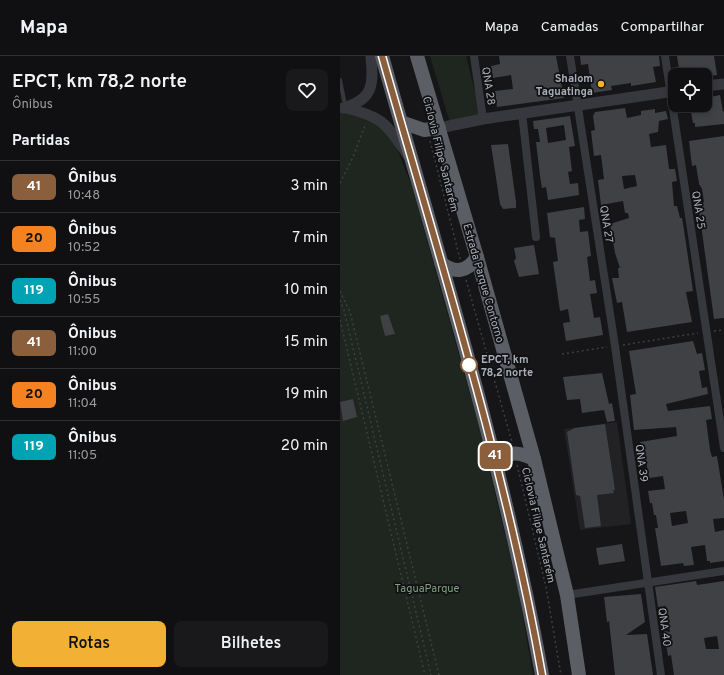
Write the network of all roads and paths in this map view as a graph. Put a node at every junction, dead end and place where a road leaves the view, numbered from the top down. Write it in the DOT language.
graph roads {
  1 [pos="371,56"];
  2 [pos="382,56"];
  3 [pos="417,56"];
  4 [pos="474,56"];
  5 [pos="570,56"];
  6 [pos="665,56"];
  7 [pos="668,69"];
  8 [pos="340,80"];
  9 [pos="724,84"];
  10 [pos="712,85"];
  11 [pos="668,92"];
  12 [pos="577,105"];
  13 [pos="343,108"];
  14 [pos="676,112"];
  15 [pos="369,113"];
  16 [pos="522,113"];
  17 [pos="483,119"];
  18 [pos="401,122"];
  19 [pos="433,129"];
  20 [pos="411,159"];
  21 [pos="340,182"];
  22 [pos="536,237"];
  23 [pos="477,256"];
  24 [pos="441,263"];
  25 [pos="463,270"];
  26 [pos="340,291"];
  27 [pos="340,300"];
  28 [pos="340,320"];
  29 [pos="707,332"];
  30 [pos="615,346"];
  31 [pos="562,354"];
  32 [pos="724,448"];
  33 [pos="515,453"];
  34 [pos="534,459"];
  35 [pos="498,467"];
  36 [pos="724,571"];
  37 [pos="648,582"];
  38 [pos="567,595"];
  39 [pos="425,675"];
  40 [pos="431,675"];
  41 [pos="439,675"];
  42 [pos="542,675"];
  43 [pos="561,675"];
  44 [pos="579,675"];
  45 [pos="661,675"];
  1 -- 13 [label="street"];
  2 -- 18 [label="highway"];
  3 -- 19 [label="highway, Estrada Parque Contorno"];
  4 -- 17 [label="street, QNA 28"];
  5 -- 12 [label="street, QNA 27"];
  6 -- 7 [label="street, QNA 25"];
  8 -- 13 [label="lane"];
  9 -- 10 [label="street"];
  11 -- 12 [label="street"];
  12 -- 16 [label="street"];
  12 -- 30 [label="street, QNA 27"];
  13 -- 15 [label="street"];
  14 -- 29 [label="street, QNA 25"];
  15 -- 20 [label="street"];
  15 -- 21 [label="path"];
  16 -- 17 [label="street"];
  16 -- 22 [label="street"];
  17 -- 19 [label="street"];
  18 -- 19 [label="highway"];
  18 -- 20 [label="highway"];
  19 -- 23 [label="highway, Estrada Parque Contorno"];
  19 -- 25 [label="path, Ciclovia Filipe Santarém"];
  20 -- 24 [label="highway"];
  23 -- 25 [label="highway"];
  23 -- 34 [label="highway, Estrada Parque Contorno"];
  24 -- 25 [label="highway"];
  24 -- 35 [label="highway"];
  25 -- 33 [label="path, Ciclovia Filipe Santarém"];
  26 -- 41 [label="path"];
  27 -- 40 [label="path"];
  28 -- 39 [label="path"];
  29 -- 30 [label="path"];
  29 -- 32 [label="street, QNA 25"];
  30 -- 31 [label="path"];
  30 -- 37 [label="street, QNA 39"];
  33 -- 34 [label="highway"];
  33 -- 35 [label="highway"];
  33 -- 43 [label="path, Ciclovia Filipe Santarém"];
  34 -- 38 [label="highway, Estrada Parque Contorno"];
  35 -- 42 [label="highway"];
  36 -- 37 [label="street"];
  37 -- 38 [label="street"];
  37 -- 45 [label="street, QNA 40"];
  38 -- 44 [label="highway, Estrada Parque Contorno"];
}
